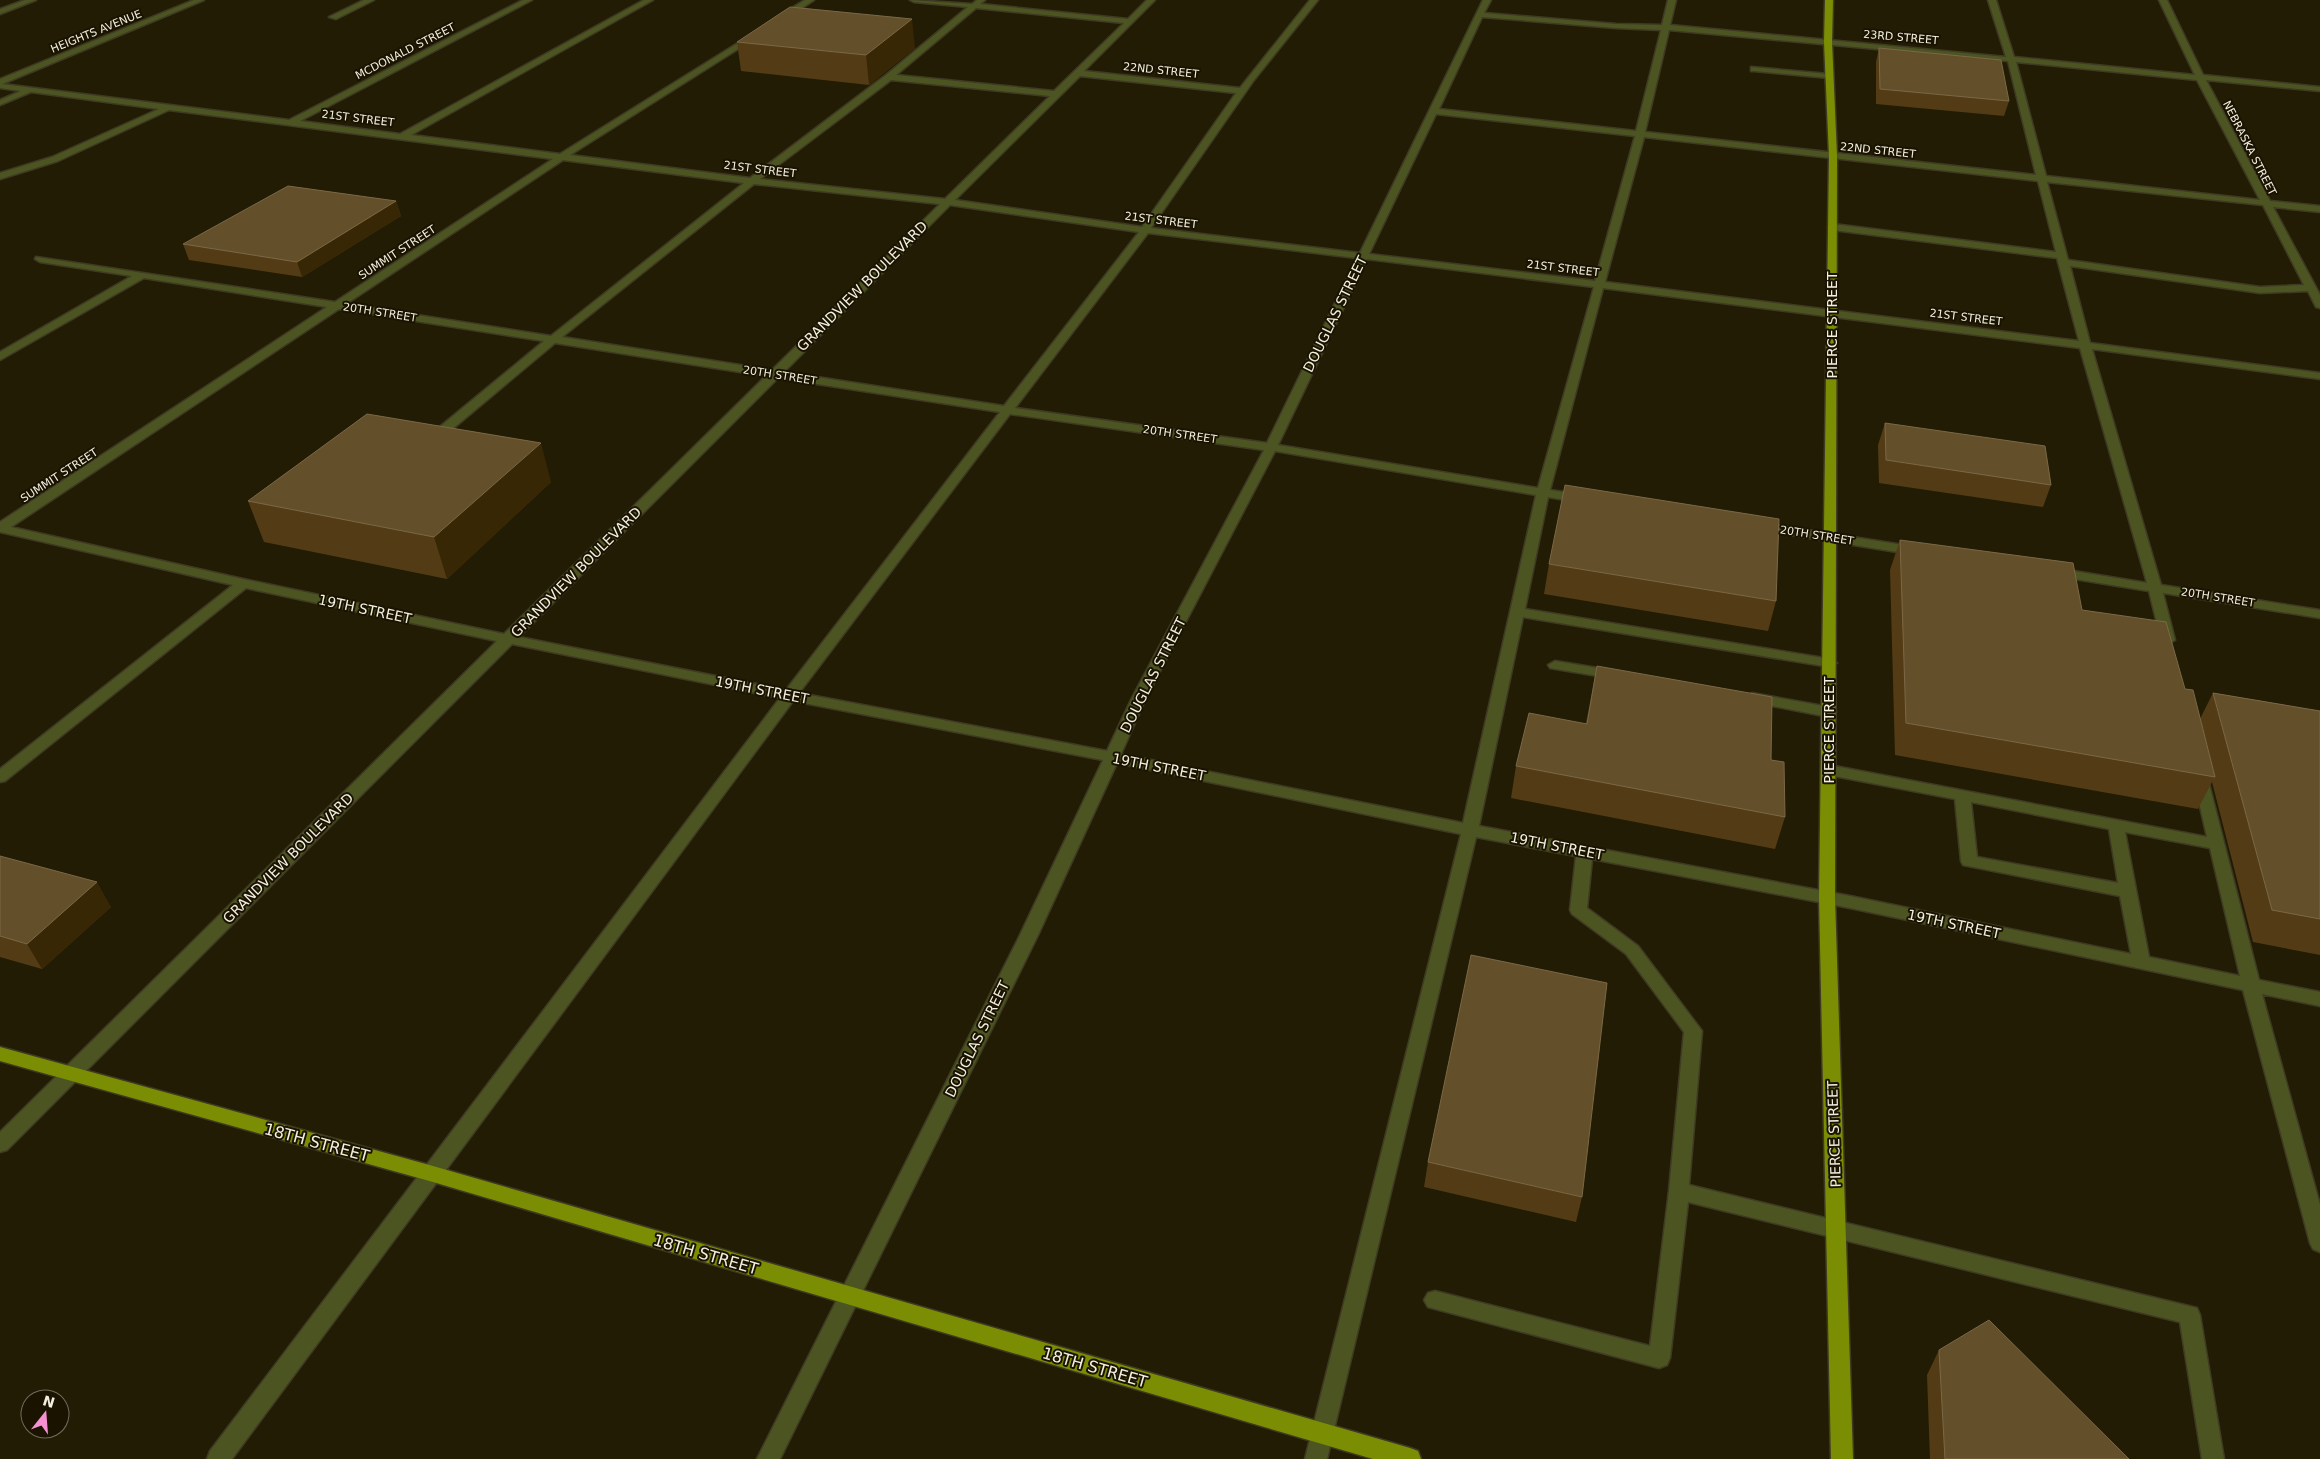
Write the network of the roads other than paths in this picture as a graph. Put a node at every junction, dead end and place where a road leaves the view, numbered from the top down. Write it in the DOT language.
graph roads {
  1 [pos="32,0"];
  2 [pos="200,0"];
  3 [pos="370,0"];
  4 [pos="528,0"];
  5 [pos="650,0"];
  6 [pos="810,0"];
  7 [pos="914,0"];
  8 [pos="1151,0"];
  9 [pos="1314,0"];
  10 [pos="1487,0"];
  11 [pos="1672,0"];
  12 [pos="1829,0"];
  13 [pos="1992,0"];
  14 [pos="2163,0"];
  15 [pos="977,3"];
  16 [pos="0,12"];
  17 [pos="1480,15"];
  18 [pos="333,17"];
  19 [pos="1130,21"];
  20 [pos="1664,29"];
  21 [pos="1828,42"];
  22 [pos="2011,59"];
  23 [pos="1754,69"];
  24 [pos="1078,73"];
  25 [pos="1829,76"];
  26 [pos="889,77"];
  27 [pos="2200,77"];
  28 [pos="0,82"];
  29 [pos="0,86"];
  30 [pos="2320,89"];
  31 [pos="1241,90"];
  32 [pos="29,91"];
  33 [pos="1056,94"];
  34 [pos="0,103"];
  35 [pos="169,107"];
  36 [pos="1434,111"];
  37 [pos="292,122"];
  38 [pos="1640,134"];
  39 [pos="403,136"];
  40 [pos="563,156"];
  41 [pos="1833,156"];
  42 [pos="0,176"];
  43 [pos="2041,178"];
  44 [pos="752,181"];
  45 [pos="946,202"];
  46 [pos="2266,203"];
  47 [pos="2320,209"];
  48 [pos="1833,227"];
  49 [pos="1145,230"];
  50 [pos="1362,257"];
  51 [pos="40,259"];
  52 [pos="2062,259"];
  53 [pos="142,275"];
  54 [pos="1598,285"];
  55 [pos="2311,288"];
  56 [pos="2320,305"];
  57 [pos="338,306"];
  58 [pos="1832,312"];
  59 [pos="553,339"];
  60 [pos="2085,345"];
  61 [pos="0,356"];
  62 [pos="775,374"];
  63 [pos="2320,376"];
  64 [pos="1006,410"];
  65 [pos="440,433"];
  66 [pos="1271,447"];
  67 [pos="1543,492"];
  68 [pos="1591,500"];
  69 [pos="1744,524"];
  70 [pos="0,528"];
  71 [pos="1831,538"];
  72 [pos="1929,553"];
  73 [pos="2047,571"];
  74 [pos="243,583"];
  75 [pos="2155,587"];
  76 [pos="1517,612"];
  77 [pos="2320,614"];
  78 [pos="509,639"];
  79 [pos="2171,654"];
  80 [pos="1830,663"];
  81 [pos="1556,665"];
  82 [pos="1634,678"];
  83 [pos="790,695"];
  84 [pos="1741,697"];
  85 [pos="1829,712"];
  86 [pos="1112,757"];
  87 [pos="2197,758"];
  88 [pos="1829,770"];
  89 [pos="0,777"];
  90 [pos="1963,797"];
  91 [pos="2116,825"];
  92 [pos="1470,830"];
  93 [pos="2217,844"];
  94 [pos="1585,852"];
  95 [pos="2127,891"];
  96 [pos="1827,898"];
  97 [pos="2141,962"];
  98 [pos="2252,985"];
  99 [pos="2320,999"];
  100 [pos="0,1054"];
  101 [pos="70,1075"];
  102 [pos="0,1144"];
  103 [pos="433,1174"];
  104 [pos="1679,1191"];
  105 [pos="1837,1230"];
  106 [pos="2320,1243"];
  107 [pos="849,1296"];
  108 [pos="1435,1300"];
  109 [pos="1323,1433"];
  110 [pos="218,1459"];
  111 [pos="768,1459"];
  112 [pos="1316,1459"];
  113 [pos="1410,1459"];
  114 [pos="1842,1459"];
  115 [pos="2213,1459"];
  1 -- 16 [label="street"];
  2 -- 28 [label="street, HEIGHTS AVENUE"];
  3 -- 18 [label="street"];
  4 -- 37 [label="street, MCDONALD STREET"];
  5 -- 39 [label="street"];
  6 -- 40 [label="street, SUMMIT STREET"];
  7 -- 15 [label="street"];
  8 -- 19 [label="street, GRANDVIEW BOULEVARD"];
  9 -- 31 [label="street"];
  10 -- 17 [label="street, DOUGLAS STREET"];
  11 -- 20 [label="street"];
  12 -- 21 [label="main road, PIERCE STREET"];
  13 -- 22 [label="street"];
  14 -- 27 [label="street, NEBRASKA STREET"];
  15 -- 19 [label="street"];
  15 -- 26 [label="street"];
  17 -- 20 [label="street, 23RD STREET"];
  17 -- 36 [label="street, DOUGLAS STREET"];
  19 -- 24 [label="street, GRANDVIEW BOULEVARD"];
  20 -- 21 [label="street, 23RD STREET"];
  20 -- 38 [label="street"];
  21 -- 22 [label="street, 23RD STREET"];
  21 -- 25 [label="main road, PIERCE STREET"];
  22 -- 27 [label="street, 23RD STREET"];
  22 -- 43 [label="street"];
  23 -- 25 [label="street"];
  24 -- 31 [label="street, 22ND STREET"];
  24 -- 33 [label="street, GRANDVIEW BOULEVARD"];
  25 -- 41 [label="main road, PIERCE STREET"];
  26 -- 33 [label="street"];
  26 -- 44 [label="street"];
  27 -- 30 [label="street, 23RD STREET"];
  27 -- 46 [label="street, NEBRASKA STREET"];
  29 -- 32 [label="street, 21ST STREET"];
  31 -- 49 [label="street"];
  32 -- 34 [label="street"];
  32 -- 35 [label="street, 21ST STREET"];
  33 -- 45 [label="street, GRANDVIEW BOULEVARD"];
  35 -- 37 [label="street, 21ST STREET"];
  35 -- 42 [label="street"];
  36 -- 38 [label="street, 22ND STREET"];
  36 -- 50 [label="street, DOUGLAS STREET"];
  37 -- 39 [label="street, 21ST STREET"];
  38 -- 41 [label="street, 22ND STREET"];
  38 -- 54 [label="street"];
  39 -- 40 [label="street, 21ST STREET"];
  40 -- 44 [label="street, 21ST STREET"];
  40 -- 57 [label="street, SUMMIT STREET"];
  41 -- 43 [label="street, 22ND STREET"];
  41 -- 48 [label="main road, PIERCE STREET"];
  43 -- 46 [label="street, 22ND STREET"];
  43 -- 52 [label="street"];
  44 -- 45 [label="street, 21ST STREET"];
  44 -- 59 [label="street"];
  45 -- 49 [label="street, 21ST STREET"];
  45 -- 62 [label="street, GRANDVIEW BOULEVARD"];
  46 -- 47 [label="street, 22ND STREET"];
  46 -- 55 [label="street, NEBRASKA STREET"];
  48 -- 52 [label="street"];
  48 -- 58 [label="main road, PIERCE STREET"];
  49 -- 50 [label="street, 21ST STREET"];
  49 -- 64 [label="street"];
  50 -- 54 [label="street, 21ST STREET"];
  50 -- 66 [label="street, DOUGLAS STREET"];
  51 -- 53 [label="street, 20TH STREET"];
  52 -- 55 [label="street"];
  52 -- 60 [label="street"];
  53 -- 57 [label="street, 20TH STREET"];
  53 -- 61 [label="street"];
  54 -- 58 [label="street, 21ST STREET"];
  54 -- 67 [label="street"];
  55 -- 56 [label="street, NEBRASKA STREET"];
  57 -- 59 [label="street, 20TH STREET"];
  57 -- 70 [label="street, SUMMIT STREET"];
  58 -- 60 [label="street, 21ST STREET"];
  58 -- 71 [label="main road, PIERCE STREET"];
  59 -- 62 [label="street, 20TH STREET"];
  59 -- 65 [label="street"];
  60 -- 63 [label="street, 21ST STREET"];
  60 -- 75 [label="street"];
  62 -- 64 [label="street, 20TH STREET"];
  62 -- 78 [label="street, GRANDVIEW BOULEVARD"];
  64 -- 66 [label="street, 20TH STREET"];
  64 -- 83 [label="street"];
  66 -- 67 [label="street, 20TH STREET"];
  66 -- 86 [label="street, DOUGLAS STREET"];
  67 -- 68 [label="street, 20TH STREET"];
  67 -- 76 [label="street"];
  69 -- 71 [label="street, 20TH STREET"];
  70 -- 74 [label="street, 19TH STREET"];
  71 -- 72 [label="street, 20TH STREET"];
  71 -- 80 [label="main road, PIERCE STREET"];
  73 -- 75 [label="street, 20TH STREET"];
  74 -- 78 [label="street, 19TH STREET"];
  74 -- 89 [label="street"];
  75 -- 77 [label="street, 20TH STREET"];
  75 -- 79 [label="street"];
  76 -- 80 [label="street"];
  76 -- 92 [label="street"];
  78 -- 83 [label="street, 19TH STREET"];
  78 -- 101 [label="street, GRANDVIEW BOULEVARD"];
  80 -- 85 [label="main road, PIERCE STREET"];
  81 -- 82 [label="street"];
  83 -- 86 [label="street, 19TH STREET"];
  83 -- 103 [label="street"];
  84 -- 85 [label="street"];
  85 -- 88 [label="main road, PIERCE STREET"];
  86 -- 92 [label="street, 19TH STREET"];
  86 -- 107 [label="street, DOUGLAS STREET"];
  87 -- 93 [label="street"];
  88 -- 90 [label="street"];
  88 -- 96 [label="main road, PIERCE STREET"];
  90 -- 91 [label="street"];
  90 -- 95 [label="street"];
  91 -- 93 [label="street"];
  91 -- 95 [label="street"];
  92 -- 94 [label="street, 19TH STREET"];
  92 -- 109 [label="street"];
  93 -- 98 [label="street"];
  94 -- 96 [label="street, 19TH STREET"];
  94 -- 104 [label="street"];
  95 -- 97 [label="street"];
  96 -- 97 [label="street, 19TH STREET"];
  96 -- 105 [label="main road, PIERCE STREET"];
  97 -- 98 [label="street, 19TH STREET"];
  98 -- 99 [label="street, 19TH STREET"];
  98 -- 106 [label="street"];
  100 -- 101 [label="main road, 18TH STREET"];
  101 -- 102 [label="street, GRANDVIEW BOULEVARD"];
  101 -- 103 [label="main road, 18TH STREET"];
  103 -- 107 [label="main road, 18TH STREET"];
  103 -- 110 [label="street"];
  104 -- 105 [label="street"];
  104 -- 108 [label="street"];
  105 -- 114 [label="main road, PIERCE STREET"];
  105 -- 115 [label="street"];
  107 -- 109 [label="main road, 18TH STREET"];
  107 -- 111 [label="street, DOUGLAS STREET"];
  109 -- 112 [label="street"];
  109 -- 113 [label="main road, 18TH STREET"];
}
